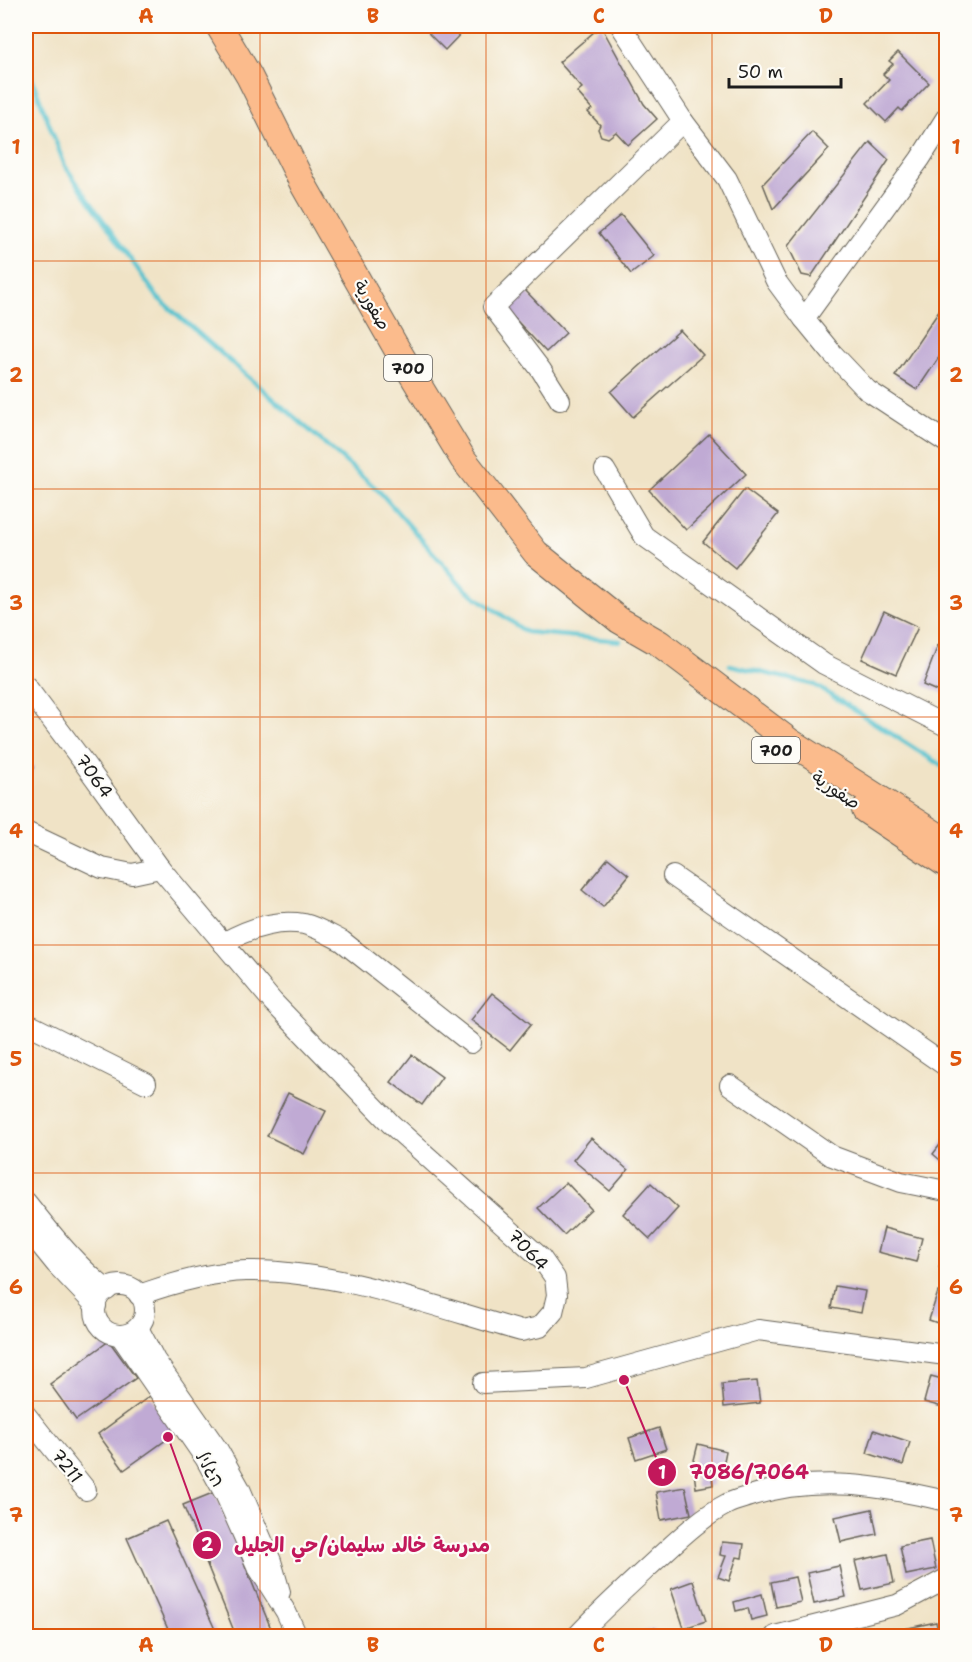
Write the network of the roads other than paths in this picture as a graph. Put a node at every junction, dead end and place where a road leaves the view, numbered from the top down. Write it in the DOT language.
graph roads {
  1 [pos="219,26"];
  2 [pos="230,26"];
  3 [pos="621,26"];
  4 [pos="249,76"];
  5 [pos="946,118"];
  6 [pos="683,121"];
  7 [pos="940,140"];
  8 [pos="804,320"];
  9 [pos="560,400"];
  10 [pos="946,442"];
  11 [pos="604,470"];
  12 [pos="619,620"];
  13 [pos="26,686"];
  14 [pos="946,726"];
  15 [pos="26,832"];
  16 [pos="946,841"];
  17 [pos="946,864"];
  18 [pos="160,868"];
  19 [pos="673,876"];
  20 [pos="223,943"];
  21 [pos="26,1023"];
  22 [pos="471,1043"];
  23 [pos="946,1066"];
  24 [pos="146,1083"];
  25 [pos="730,1085"];
  26 [pos="946,1191"];
  27 [pos="26,1202"];
  28 [pos="26,1227"];
  29 [pos="139,1295"];
  30 [pos="101,1298"];
  31 [pos="138,1328"];
  32 [pos="120,1335"];
  33 [pos="946,1354"];
  34 [pos="483,1383"];
  35 [pos="26,1415"];
  36 [pos="86,1490"];
  37 [pos="946,1501"];
  38 [pos="946,1579"];
  39 [pos="286,1612"];
  40 [pos="297,1636"];
  41 [pos="577,1636"];
  42 [pos="775,1636"];
  1 -- 4 [label="main road, 700"];
  2 -- 4 [label="main road, 700"];
  3 -- 6 [label="street"];
  4 -- 12 [label="main road, صفورية / 700"];
  5 -- 7 [label="street"];
  6 -- 8 [label="street"];
  6 -- 9 [label="street"];
  7 -- 8 [label="street"];
  8 -- 10 [label="street"];
  11 -- 14 [label="street"];
  12 -- 16 [label="main road, صفورية / 700"];
  12 -- 17 [label="main road, صفورية / 700"];
  13 -- 18 [label="street, 7064"];
  15 -- 18 [label="street"];
  18 -- 20 [label="street, 7064"];
  19 -- 23 [label="street"];
  20 -- 22 [label="street"];
  20 -- 29 [label="street, 7064"];
  21 -- 24 [label="street"];
  25 -- 26 [label="street"];
  27 -- 30 [label="street"];
  28 -- 30 [label="street"];
  29 -- 30 [label="street"];
  29 -- 31 [label="street"];
  30 -- 32 [label="street"];
  31 -- 32 [label="street"];
  31 -- 39 [label="street, הגליל"];
  32 -- 39 [label="street, הגליל"];
  33 -- 34 [label="street"];
  35 -- 36 [label="street, 7211"];
  37 -- 41 [label="street"];
  38 -- 42 [label="street"];
  39 -- 40 [label="street, הגליל"];
}
